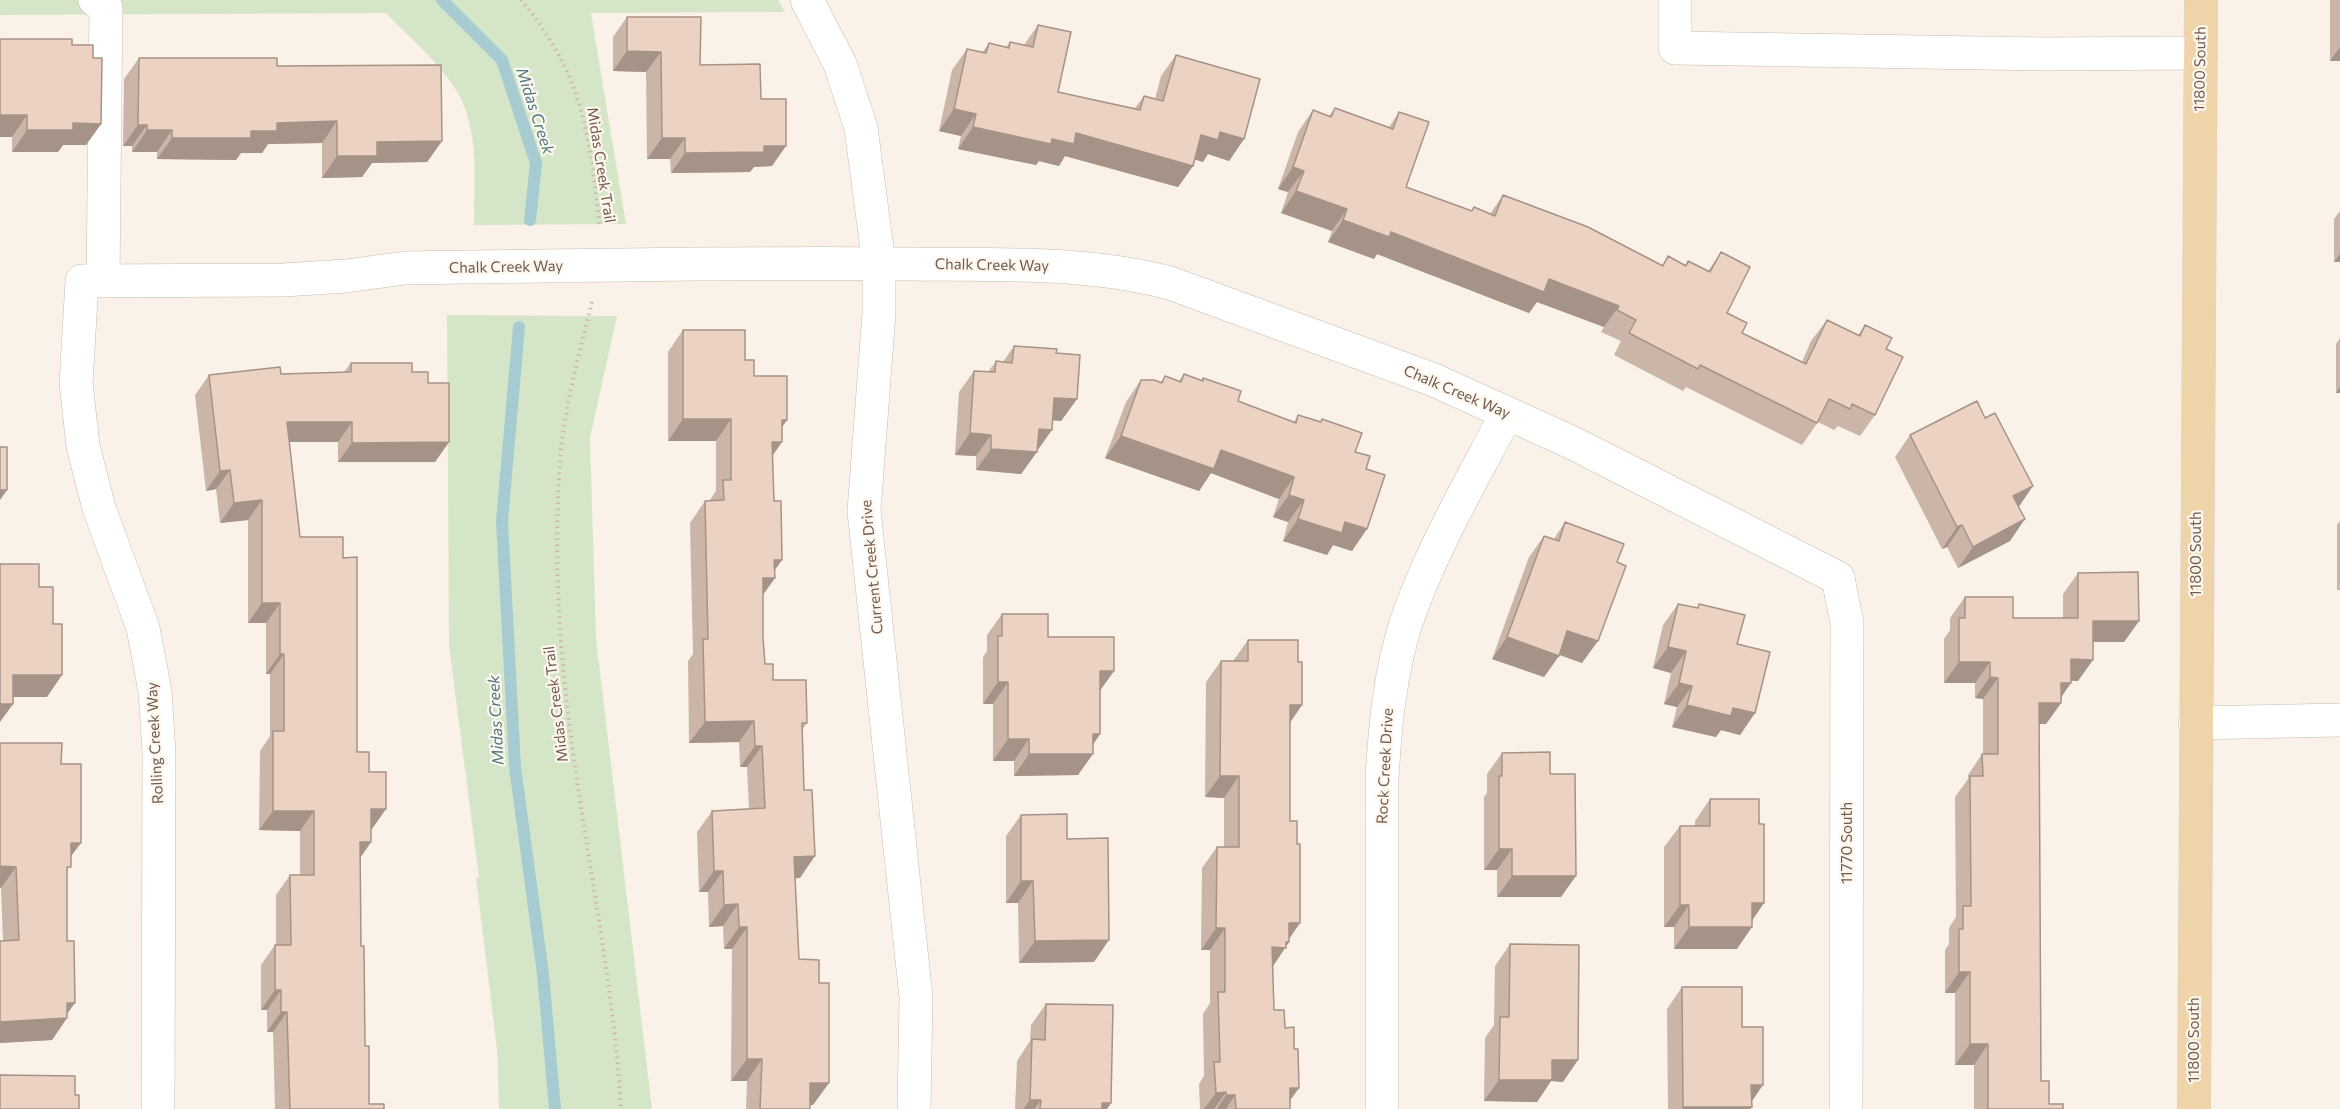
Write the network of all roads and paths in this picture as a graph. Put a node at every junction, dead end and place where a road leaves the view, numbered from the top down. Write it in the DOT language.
graph roads {
  1 [pos="95,0"];
  2 [pos="521,0"];
  3 [pos="807,0"];
  4 [pos="1675,0"];
  5 [pos="2201,0"];
  6 [pos="2201,53"];
  7 [pos="600,234"];
  8 [pos="879,264"];
  9 [pos="93,280"];
  10 [pos="594,296"];
  11 [pos="1507,413"];
  12 [pos="1838,578"];
  13 [pos="2340,720"];
  14 [pos="2195,723"];
  15 [pos="158,1109"];
  16 [pos="621,1109"];
  17 [pos="914,1109"];
  18 [pos="1382,1109"];
  19 [pos="1846,1109"];
  20 [pos="2194,1109"];
  1 -- 9 [label="street, Rolling Creek Way"];
  2 -- 7 [label="path, Midas Creek Trail"];
  3 -- 8 [label="street, Current Creek Drive"];
  4 -- 6 [label="street"];
  5 -- 6 [label="main road, 11800 South"];
  6 -- 14 [label="main road, 11800 South"];
  8 -- 9 [label="street, Chalk Creek Way"];
  8 -- 11 [label="street, Chalk Creek Way"];
  8 -- 17 [label="street, Current Creek Drive"];
  9 -- 15 [label="street, Rolling Creek Way"];
  10 -- 16 [label="path, Midas Creek Trail"];
  11 -- 12 [label="street, Chalk Creek Way"];
  11 -- 18 [label="street, Rock Creek Drive"];
  12 -- 19 [label="street, 11770 South"];
  13 -- 14 [label="street"];
  14 -- 20 [label="main road, 11800 South"];
}
